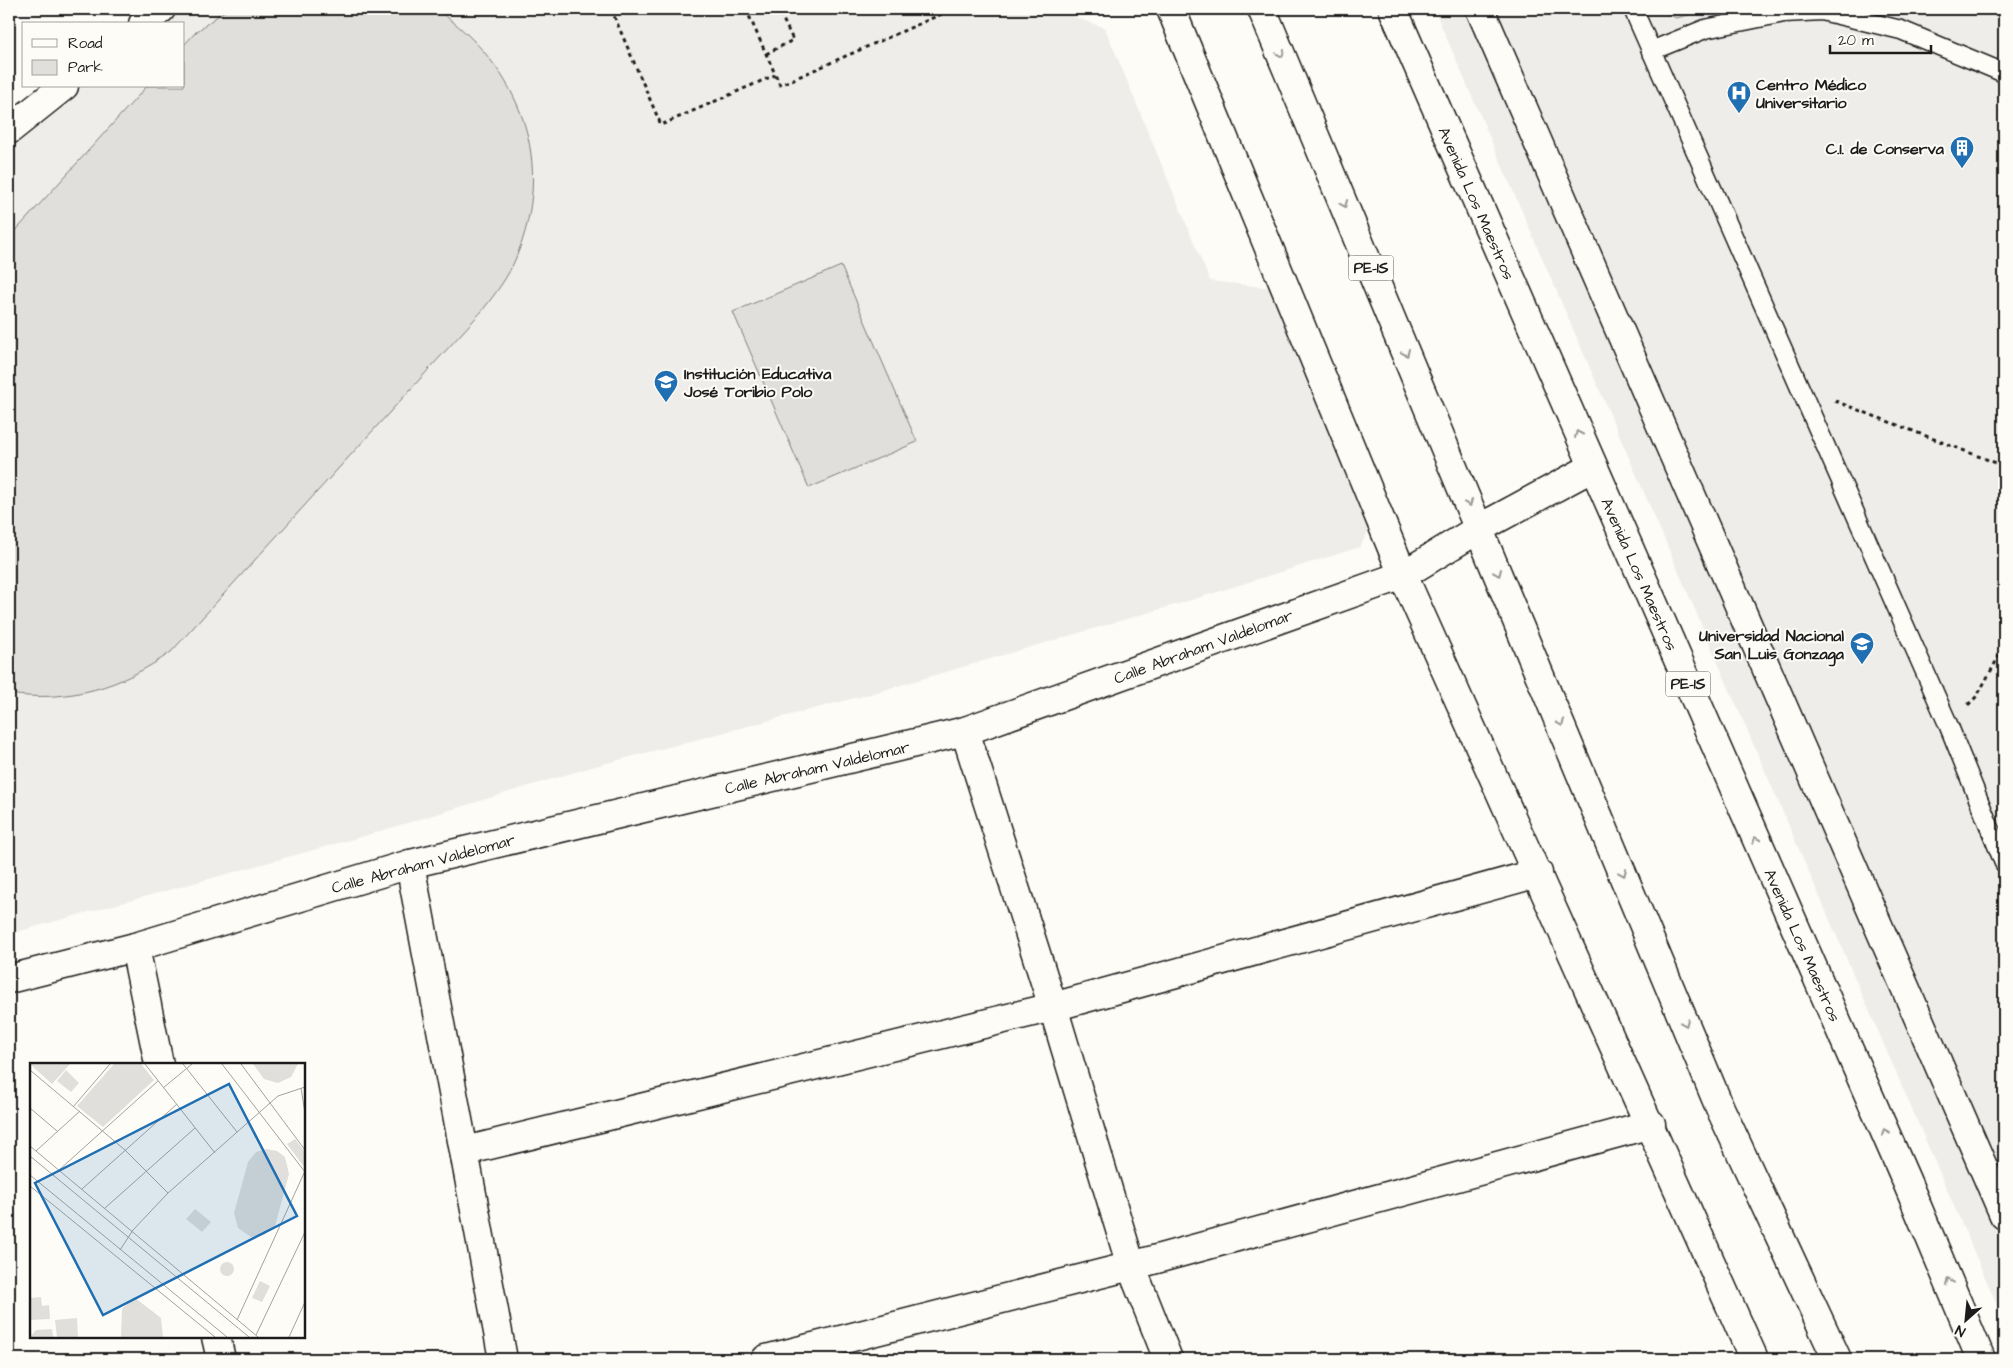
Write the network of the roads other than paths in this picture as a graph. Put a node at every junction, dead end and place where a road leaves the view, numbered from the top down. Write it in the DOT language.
graph roads {
  1 [pos="161,9"];
  2 [pos="1171,9"];
  3 [pos="1262,9"];
  4 [pos="1393,9"];
  5 [pos="1480,9"];
  6 [pos="1633,9"];
  7 [pos="1823,10"];
  8 [pos="145,22"];
  9 [pos="1651,51"];
  10 [pos="2004,73"];
  11 [pos="62,88"];
  12 [pos="9,130"];
  13 [pos="1593,468"];
  14 [pos="1480,528"];
  15 [pos="1403,575"];
  16 [pos="966,731"];
  17 [pos="2004,863"];
  18 [pos="410,864"];
  19 [pos="1538,873"];
  20 [pos="135,947"];
  21 [pos="9,979"];
  22 [pos="1052,1007"];
  23 [pos="159,1063"];
  24 [pos="1651,1124"];
  25 [pos="465,1151"];
  26 [pos="2004,1215"];
  27 [pos="1131,1266"];
  28 [pos="216,1338"];
  29 [pos="220,1359"];
  30 [pos="503,1359"];
  31 [pos="766,1359"];
  32 [pos="1168,1359"];
  33 [pos="1754,1359"];
  34 [pos="1837,1359"];
  35 [pos="1981,1359"];
  1 -- 8 [label="main road"];
  2 -- 15 [label="main road"];
  3 -- 14 [label="main road, PE-1S, one-way"];
  13 -- 4 [label="main road, Avenida Los Maestros / PE-1S, one-way"];
  5 -- 26 [label="main road"];
  6 -- 9 [label="lane"];
  7 -- 9 [label="lane"];
  7 -- 10 [label="lane"];
  9 -- 17 [label="lane"];
  11 -- 12 [label="main road"];
  13 -- 14 [label="main road, Calle Abraham Valdelomar"];
  35 -- 13 [label="main road, Avenida Los Maestros / PE-1S, one-way"];
  14 -- 15 [label="main road, Calle Abraham Valdelomar"];
  14 -- 34 [label="main road, PE-1S, one-way"];
  15 -- 16 [label="main road, Calle Abraham Valdelomar"];
  15 -- 19 [label="main road"];
  16 -- 18 [label="main road, Calle Abraham Valdelomar"];
  16 -- 22 [label="main road"];
  18 -- 20 [label="main road, Calle Abraham Valdelomar"];
  18 -- 25 [label="main road"];
  19 -- 22 [label="main road"];
  19 -- 24 [label="main road"];
  20 -- 21 [label="main road, Calle Abraham Valdelomar"];
  20 -- 23 [label="main road"];
  22 -- 25 [label="main road"];
  22 -- 27 [label="main road"];
  24 -- 27 [label="main road"];
  24 -- 33 [label="main road"];
  25 -- 30 [label="main road"];
  27 -- 31 [label="main road"];
  27 -- 32 [label="main road"];
  28 -- 29 [label="main road"];
}
